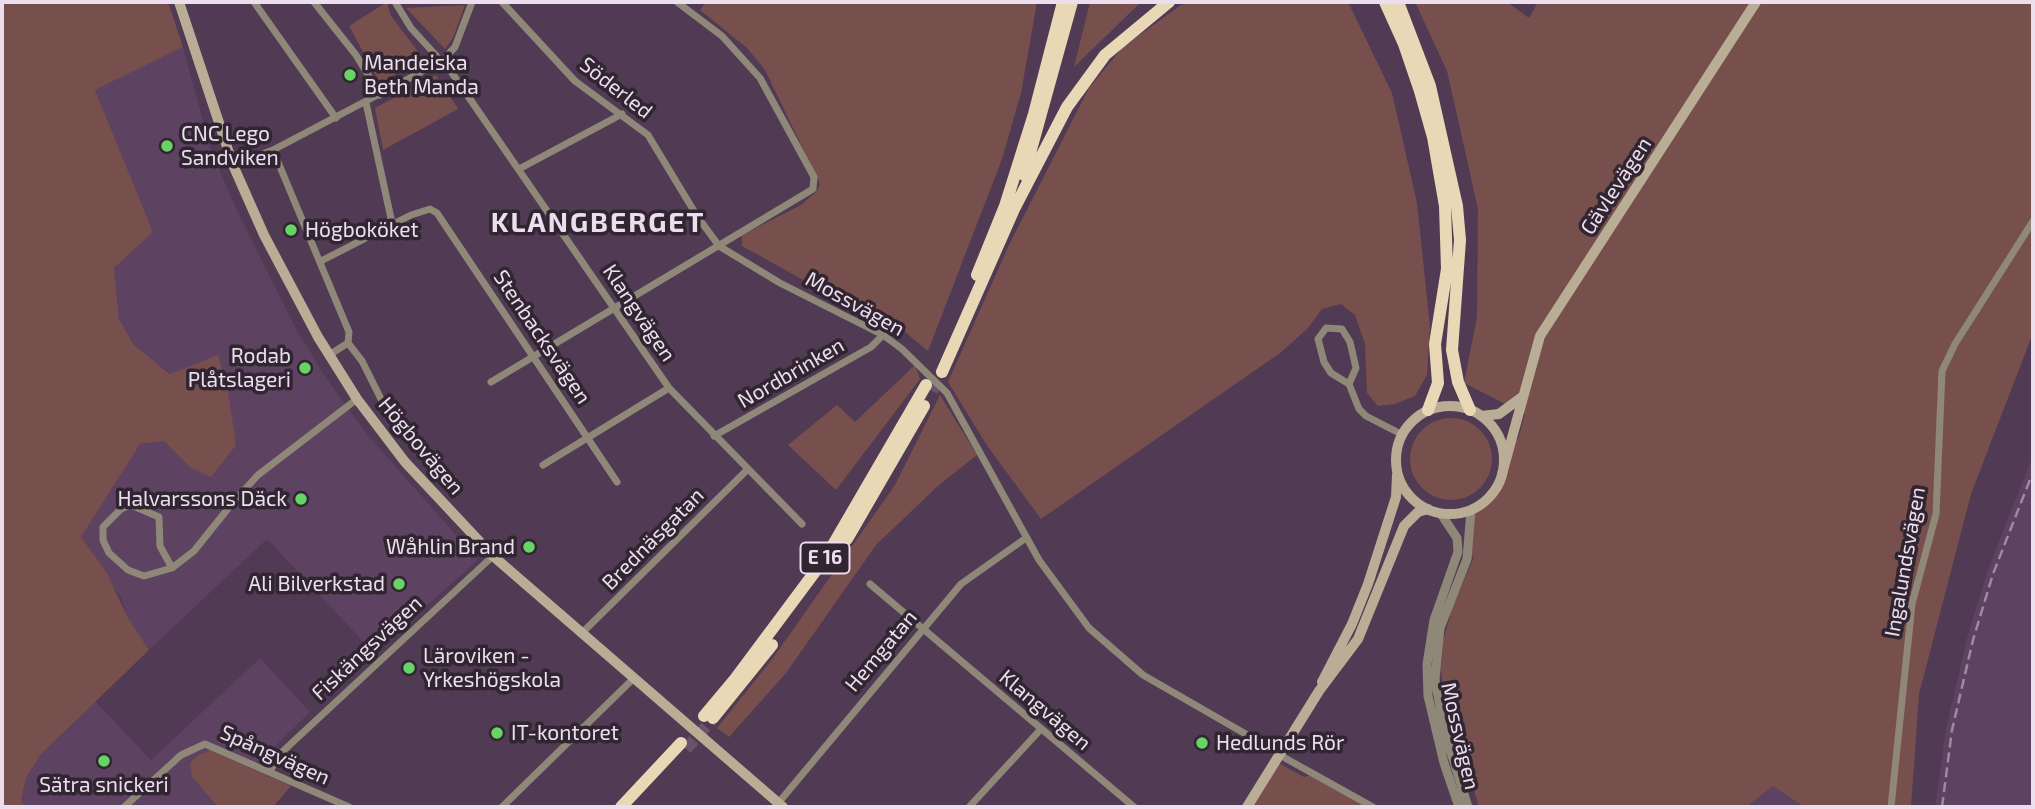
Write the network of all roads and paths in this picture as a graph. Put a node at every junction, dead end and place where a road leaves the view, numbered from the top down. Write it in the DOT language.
graph roads {
  1 [pos="179,2"];
  2 [pos="254,2"];
  3 [pos="314,2"];
  4 [pos="396,2"];
  5 [pos="472,2"];
  6 [pos="502,2"];
  7 [pos="677,2"];
  8 [pos="1063,2"];
  9 [pos="1072,2"];
  10 [pos="1169,2"];
  11 [pos="1385,2"];
  12 [pos="1398,2"];
  13 [pos="1756,2"];
  14 [pos="442,61"];
  15 [pos="380,95"];
  16 [pos="366,103"];
  17 [pos="622,114"];
  18 [pos="335,118"];
  19 [pos="273,150"];
  20 [pos="233,165"];
  21 [pos="519,169"];
  22 [pos="1014,209"];
  23 [pos="2033,221"];
  24 [pos="392,223"];
  25 [pos="719,246"];
  26 [pos="321,261"];
  27 [pos="615,310"];
  28 [pos="883,335"];
  29 [pos="348,343"];
  30 [pos="329,355"];
  31 [pos="534,357"];
  32 [pos="933,369"];
  33 [pos="491,382"];
  34 [pos="1349,384"];
  35 [pos="669,388"];
  36 [pos="929,388"];
  37 [pos="1522,397"];
  38 [pos="357,399"];
  39 [pos="1428,410"];
  40 [pos="1475,413"];
  41 [pos="1403,435"];
  42 [pos="714,436"];
  43 [pos="589,438"];
  44 [pos="426,457"];
  45 [pos="543,465"];
  46 [pos="748,469"];
  47 [pos="1397,472"];
  48 [pos="1502,474"];
  49 [pos="617,482"];
  50 [pos="1428,509"];
  51 [pos="1471,510"];
  52 [pos="1441,514"];
  53 [pos="802,524"];
  54 [pos="1026,538"];
  55 [pos="493,556"];
  56 [pos="172,568"];
  57 [pos="870,584"];
  58 [pos="1448,593"];
  59 [pos="922,630"];
  60 [pos="582,633"];
  61 [pos="634,678"];
  62 [pos="1318,691"];
  63 [pos="707,719"];
  64 [pos="1041,729"];
  65 [pos="1270,748"];
  66 [pos="1286,758"];
  67 [pos="270,771"];
  68 [pos="344,806"];
  69 [pos="779,806"];
  70 [pos="124,807"];
  71 [pos="502,807"];
  72 [pos="621,807"];
  73 [pos="632,807"];
  74 [pos="969,807"];
  75 [pos="1134,807"];
  76 [pos="1247,807"];
  77 [pos="1373,807"];
  78 [pos="1459,807"];
  79 [pos="1468,807"];
  80 [pos="1891,807"];
  1 -- 20 [label="main road, Högbovägen"];
  2 -- 18 [label="street"];
  3 -- 15 [label="street"];
  4 -- 14 [label="street, Klangvägen"];
  5 -- 14 [label="street"];
  6 -- 17 [label="street, Söderled"];
  7 -- 25 [label="street"];
  8 -- 32 [label="highway"];
  9 -- 22 [label="highway"];
  10 -- 22 [label="highway"];
  11 -- 39 [label="highway"];
  12 -- 40 [label="highway"];
  13 -- 37 [label="main road, Gävlevägen"];
  14 -- 15 [label="street"];
  14 -- 21 [label="street, Klangvägen"];
  15 -- 16 [label="street"];
  16 -- 18 [label="street"];
  16 -- 24 [label="street"];
  17 -- 21 [label="street"];
  17 -- 25 [label="street, Söderled"];
  18 -- 19 [label="street"];
  19 -- 20 [label="street"];
  19 -- 26 [label="street"];
  20 -- 30 [label="main road, Högbovägen"];
  21 -- 27 [label="street, Klangvägen"];
  22 -- 32 [label="highway"];
  23 -- 80 [label="street, Ingalundsvägen"];
  24 -- 26 [label="street"];
  24 -- 31 [label="street, Stenbacksvägen"];
  25 -- 27 [label="street"];
  25 -- 28 [label="street, Mossvägen"];
  26 -- 29 [label="street"];
  27 -- 31 [label="street"];
  27 -- 35 [label="street, Klangvägen"];
  28 -- 32 [label="street, Mossvägen"];
  28 -- 42 [label="street, Nordbrinken"];
  29 -- 30 [label="street"];
  29 -- 44 [label="street"];
  30 -- 38 [label="main road, Högbovägen"];
  31 -- 33 [label="street"];
  31 -- 43 [label="street, Stenbacksvägen"];
  32 -- 54 [label="street, Mossvägen"];
  34 -- 34 [label="street"];
  34 -- 41 [label="street"];
  35 -- 42 [label="street, Klangvägen"];
  35 -- 43 [label="street"];
  36 -- 63 [label="highway, E 16"];
  37 -- 40 [label="main road"];
  37 -- 48 [label="main road, Gävlevägen"];
  38 -- 55 [label="main road, Högbovägen"];
  38 -- 56 [label="street"];
  39 -- 40 [label="main road"];
  39 -- 41 [label="main road"];
  40 -- 48 [label="main road"];
  41 -- 47 [label="main road"];
  42 -- 46 [label="street, Klangvägen"];
  43 -- 45 [label="street"];
  43 -- 49 [label="street, Stenbacksvägen"];
  46 -- 53 [label="street, Klangvägen"];
  46 -- 60 [label="street, Brednäsgatan"];
  47 -- 50 [label="main road"];
  47 -- 62 [label="main road"];
  48 -- 51 [label="main road"];
  50 -- 52 [label="main road"];
  50 -- 62 [label="main road"];
  51 -- 52 [label="main road"];
  51 -- 58 [label="street, Mossvägen"];
  52 -- 58 [label="street, Mossvägen"];
  54 -- 59 [label="street, Hemgatan"];
  54 -- 65 [label="street, Mossvägen"];
  55 -- 60 [label="main road, Högbovägen"];
  55 -- 67 [label="street, Fiskängsvägen"];
  56 -- 56 [label="street"];
  57 -- 59 [label="street, Klangvägen"];
  58 -- 78 [label="street, Mossvägen"];
  58 -- 79 [label="street, Mossvägen"];
  59 -- 64 [label="street, Klangvägen"];
  59 -- 69 [label="street, Hemgatan"];
  60 -- 61 [label="main road, Högbovägen"];
  61 -- 69 [label="main road, Högbovägen"];
  61 -- 71 [label="street"];
  62 -- 76 [label="main road"];
  64 -- 74 [label="street"];
  64 -- 75 [label="street, Klangvägen"];
  66 -- 77 [label="street"];
  67 -- 68 [label="street, Spångvägen"];
  67 -- 70 [label="street, Spångvägen"];
  72 -- 73 [label="highway"];
}
